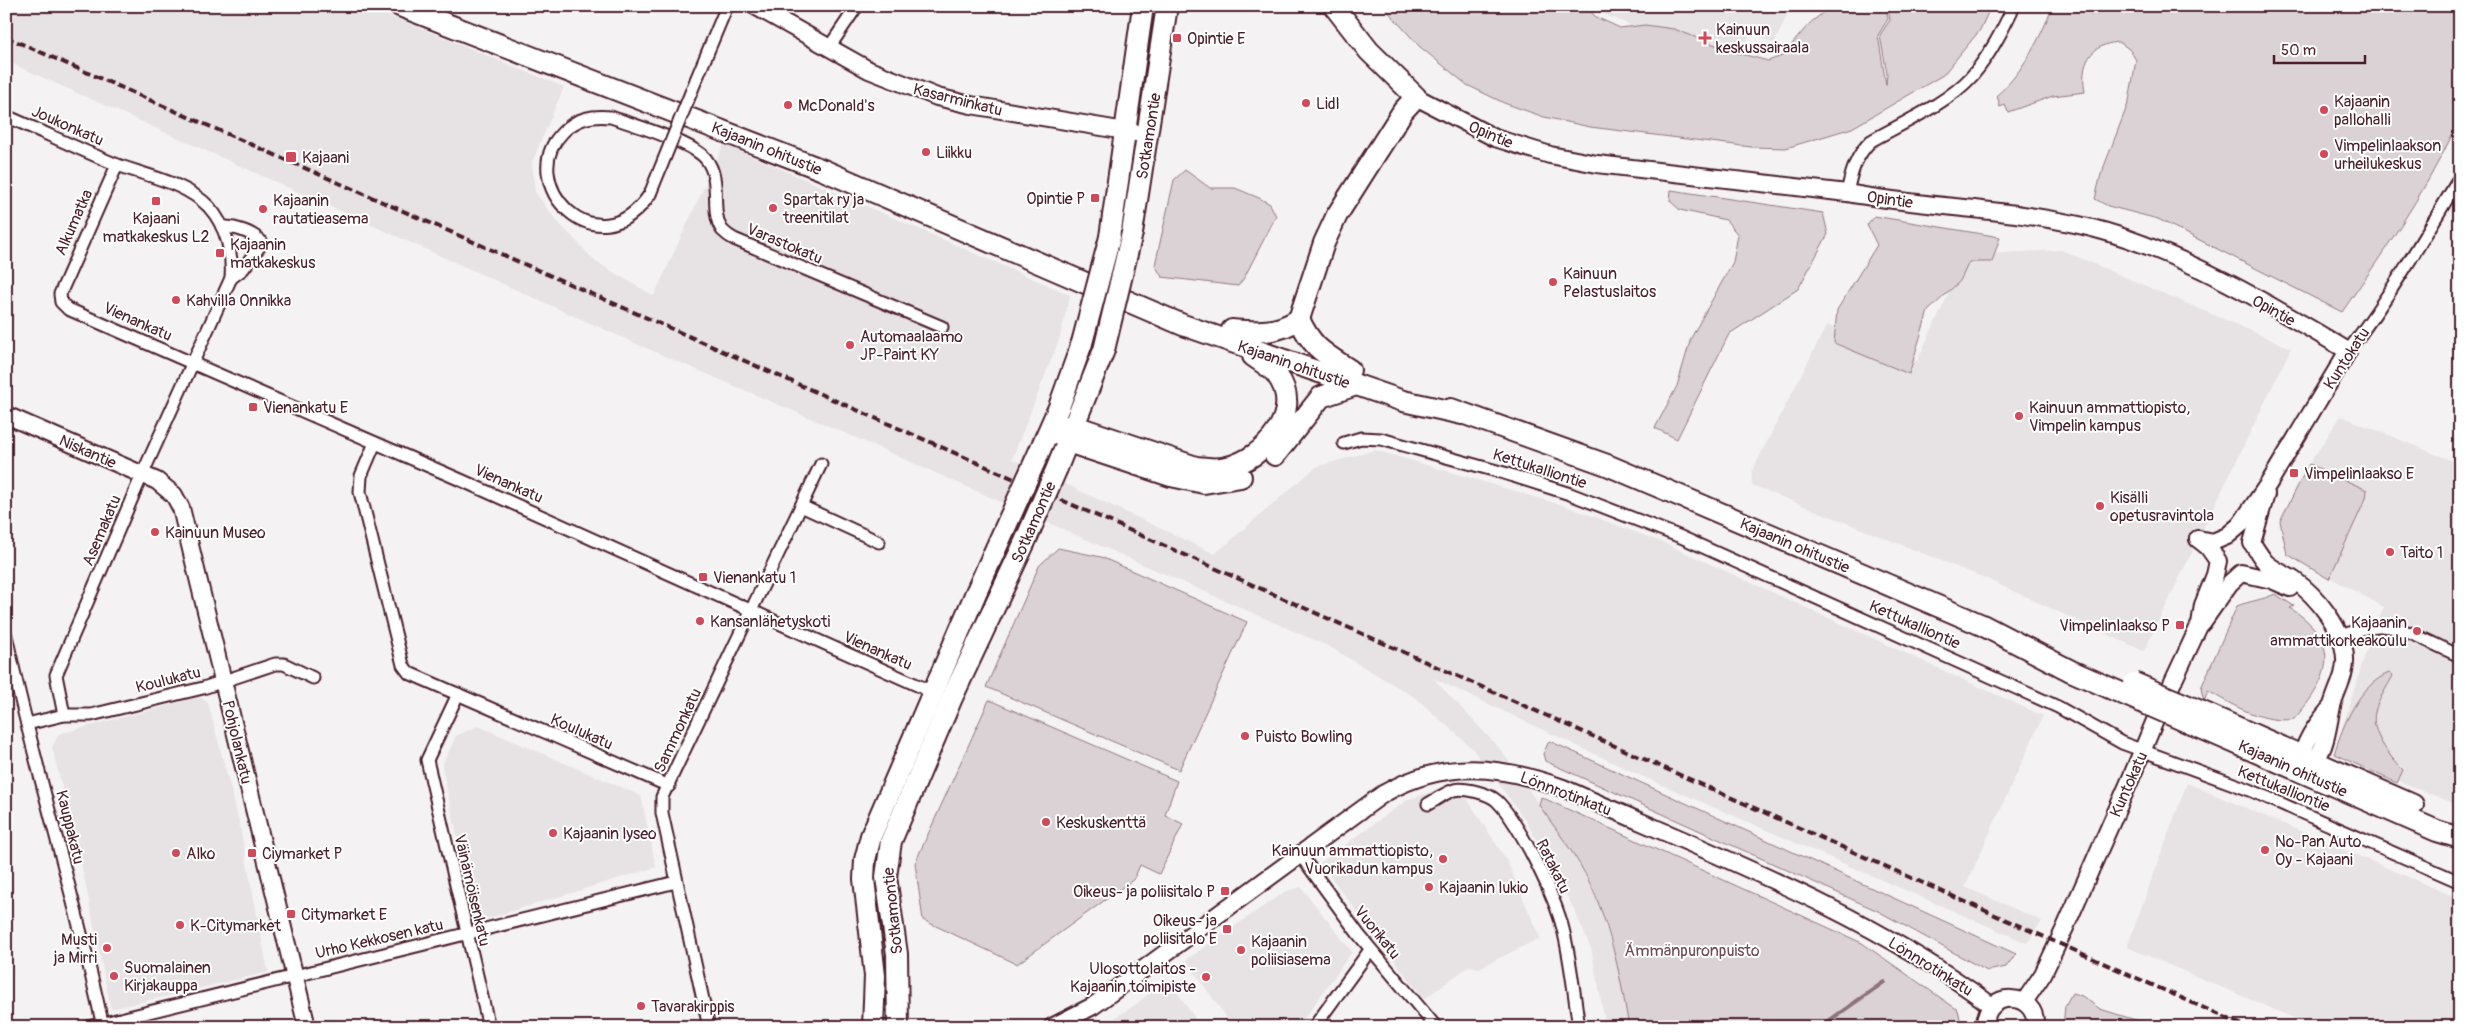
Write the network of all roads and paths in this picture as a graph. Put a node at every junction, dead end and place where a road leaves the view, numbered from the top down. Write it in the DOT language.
graph roads {
  1 [pos="400,6"];
  2 [pos="727,6"];
  3 [pos="756,6"];
  4 [pos="857,6"];
  5 [pos="1144,6"];
  6 [pos="1167,6"];
  7 [pos="1334,6"];
  8 [pos="2014,6"];
  9 [pos="828,49"];
  10 [pos="1416,97"];
  11 [pos="6,116"];
  12 [pos="1126,131"];
  13 [pos="1149,135"];
  14 [pos="117,164"];
  15 [pos="2460,177"];
  16 [pos="1847,193"];
  17 [pos="222,227"];
  18 [pos="231,278"];
  19 [pos="60,294"];
  20 [pos="1301,313"];
  21 [pos="942,327"];
  22 [pos="1233,337"];
  23 [pos="2348,351"];
  24 [pos="192,363"];
  25 [pos="1353,378"];
  26 [pos="6,415"];
  27 [pos="6,420"];
  28 [pos="1050,427"];
  29 [pos="33,428"];
  30 [pos="1071,434"];
  31 [pos="375,443"];
  32 [pos="1344,443"];
  33 [pos="821,464"];
  34 [pos="142,475"];
  35 [pos="2269,482"];
  36 [pos="801,506"];
  37 [pos="2228,536"];
  38 [pos="879,542"];
  39 [pos="2252,543"];
  40 [pos="2218,561"];
  41 [pos="2241,573"];
  42 [pos="2313,598"];
  43 [pos="751,611"];
  44 [pos="2200,624"];
  45 [pos="6,635"];
  46 [pos="2341,636"];
  47 [pos="2460,656"];
  48 [pos="313,678"];
  49 [pos="223,680"];
  50 [pos="932,692"];
  51 [pos="458,694"];
  52 [pos="951,700"];
  53 [pos="64,715"];
  54 [pos="27,724"];
  55 [pos="2143,752"];
  56 [pos="2306,763"];
  57 [pos="669,786"];
  58 [pos="1428,804"];
  59 [pos="2460,828"];
  60 [pos="2460,838"];
  61 [pos="1299,854"];
  62 [pos="676,882"];
  63 [pos="2460,882"];
  64 [pos="467,934"];
  65 [pos="1370,950"];
  66 [pos="294,975"];
  67 [pos="2024,1002"];
  68 [pos="1992,1006"];
  69 [pos="102,1025"];
  70 [pos="88,1027"];
  71 [pos="307,1027"];
  72 [pos="489,1027"];
  73 [pos="709,1027"];
  74 [pos="873,1027"];
  75 [pos="898,1027"];
  76 [pos="1052,1027"];
  77 [pos="1314,1027"];
  78 [pos="1436,1027"];
  79 [pos="1579,1027"];
  80 [pos="1984,1027"];
  81 [pos="2035,1027"];
  1 -- 22 [label="highway, Kajaanin ohitustie"];
  2 -- 21 [label="street, Varastokatu, bridge"];
  3 -- 9 [label="street, Kasarminkatu"];
  4 -- 9 [label="street"];
  5 -- 12 [label="highway, Sotkamontie"];
  6 -- 13 [label="highway, Sotkamontie"];
  7 -- 10 [label="highway"];
  8 -- 16 [label="street"];
  9 -- 12 [label="street, Kasarminkatu"];
  10 -- 16 [label="street, Opintie"];
  10 -- 20 [label="highway"];
  11 -- 14 [label="street, Joukonkatu"];
  12 -- 13 [label="street, Kasarminkatu"];
  12 -- 28 [label="highway, Sotkamontie, bridge"];
  13 -- 30 [label="highway, Sotkamontie, bridge"];
  14 -- 17 [label="street"];
  14 -- 19 [label="street, Alkumatka"];
  15 -- 23 [label="street, Kuntokatu"];
  16 -- 23 [label="street, Opintie"];
  17 -- 18 [label="street"];
  17 -- 18 [label="street, Asemakatu"];
  18 -- 24 [label="street, Asemakatu"];
  19 -- 24 [label="street, Vienankatu"];
  20 -- 22 [label="highway"];
  20 -- 25 [label="highway"];
  22 -- 25 [label="highway, Kajaanin ohitustie"];
  22 -- 30 [label="highway"];
  23 -- 35 [label="street, Kuntokatu"];
  24 -- 31 [label="street, Vienankatu"];
  24 -- 34 [label="street, Asemakatu"];
  25 -- 30 [label="highway"];
  25 -- 56 [label="highway, Kajaanin ohitustie, bridge"];
  26 -- 29 [label="street, Niskantie"];
  27 -- 29 [label="street, Niskantie"];
  28 -- 30 [label="highway"];
  28 -- 50 [label="highway, Sotkamontie, bridge"];
  29 -- 34 [label="street, Niskantie"];
  30 -- 52 [label="highway, Sotkamontie, bridge"];
  31 -- 43 [label="street, Vienankatu"];
  31 -- 51 [label="street, Koulukatu"];
  32 -- 55 [label="street, Kettukalliontie"];
  33 -- 36 [label="street, Sammonkatu"];
  34 -- 49 [label="street, Pohjolankatu"];
  34 -- 53 [label="street, Asemakatu"];
  35 -- 37 [label="street, Kuntokatu"];
  35 -- 39 [label="street"];
  36 -- 38 [label="street"];
  36 -- 43 [label="street, Sammonkatu"];
  37 -- 39 [label="street"];
  37 -- 40 [label="street"];
  39 -- 41 [label="street"];
  39 -- 42 [label="street"];
  40 -- 41 [label="street"];
  40 -- 44 [label="street, Kuntokatu"];
  41 -- 42 [label="street"];
  41 -- 44 [label="street"];
  42 -- 46 [label="street"];
  43 -- 50 [label="street, Vienankatu"];
  43 -- 57 [label="street, Sammonkatu"];
  44 -- 55 [label="street, Kuntokatu"];
  45 -- 54 [label="street, Kauppakatu"];
  46 -- 47 [label="street"];
  46 -- 56 [label="street"];
  48 -- 49 [label="street, Koulukatu"];
  49 -- 53 [label="street, Koulukatu"];
  49 -- 66 [label="street, Pohjolankatu"];
  50 -- 52 [label="street, Vienankatu"];
  50 -- 74 [label="highway, Sotkamontie"];
  51 -- 57 [label="street, Koulukatu"];
  51 -- 64 [label="street, Väinämöisenkatu"];
  52 -- 75 [label="highway, Sotkamontie"];
  53 -- 54 [label="street, Koulukatu"];
  54 -- 69 [label="street, Kauppakatu"];
  55 -- 63 [label="street, Kettukalliontie"];
  55 -- 67 [label="street, Kuntokatu"];
  56 -- 59 [label="highway, Kajaanin ohitustie"];
  56 -- 60 [label="highway, Kajaanin ohitustie"];
  57 -- 62 [label="street, Sammonkatu"];
  58 -- 79 [label="street, Ratakatu"];
  61 -- 65 [label="street, Vuorikatu"];
  61 -- 68 [label="street, Lönnrotinkatu"];
  61 -- 76 [label="street, Lönnrotinkatu"];
  62 -- 64 [label="street, Urho Kekkosen katu"];
  62 -- 73 [label="street, Sammonkatu"];
  64 -- 66 [label="street, Urho Kekkosen katu"];
  64 -- 72 [label="street, Väinämöisenkatu"];
  65 -- 77 [label="street"];
  65 -- 78 [label="street, Vuorikatu"];
  66 -- 69 [label="street, Urho Kekkosen katu"];
  66 -- 71 [label="street, Pohjolankatu"];
  67 -- 68 [label="street"];
  67 -- 81 [label="street"];
  68 -- 80 [label="street"];
  69 -- 70 [label="street, Urho Kekkosen katu"];
}
